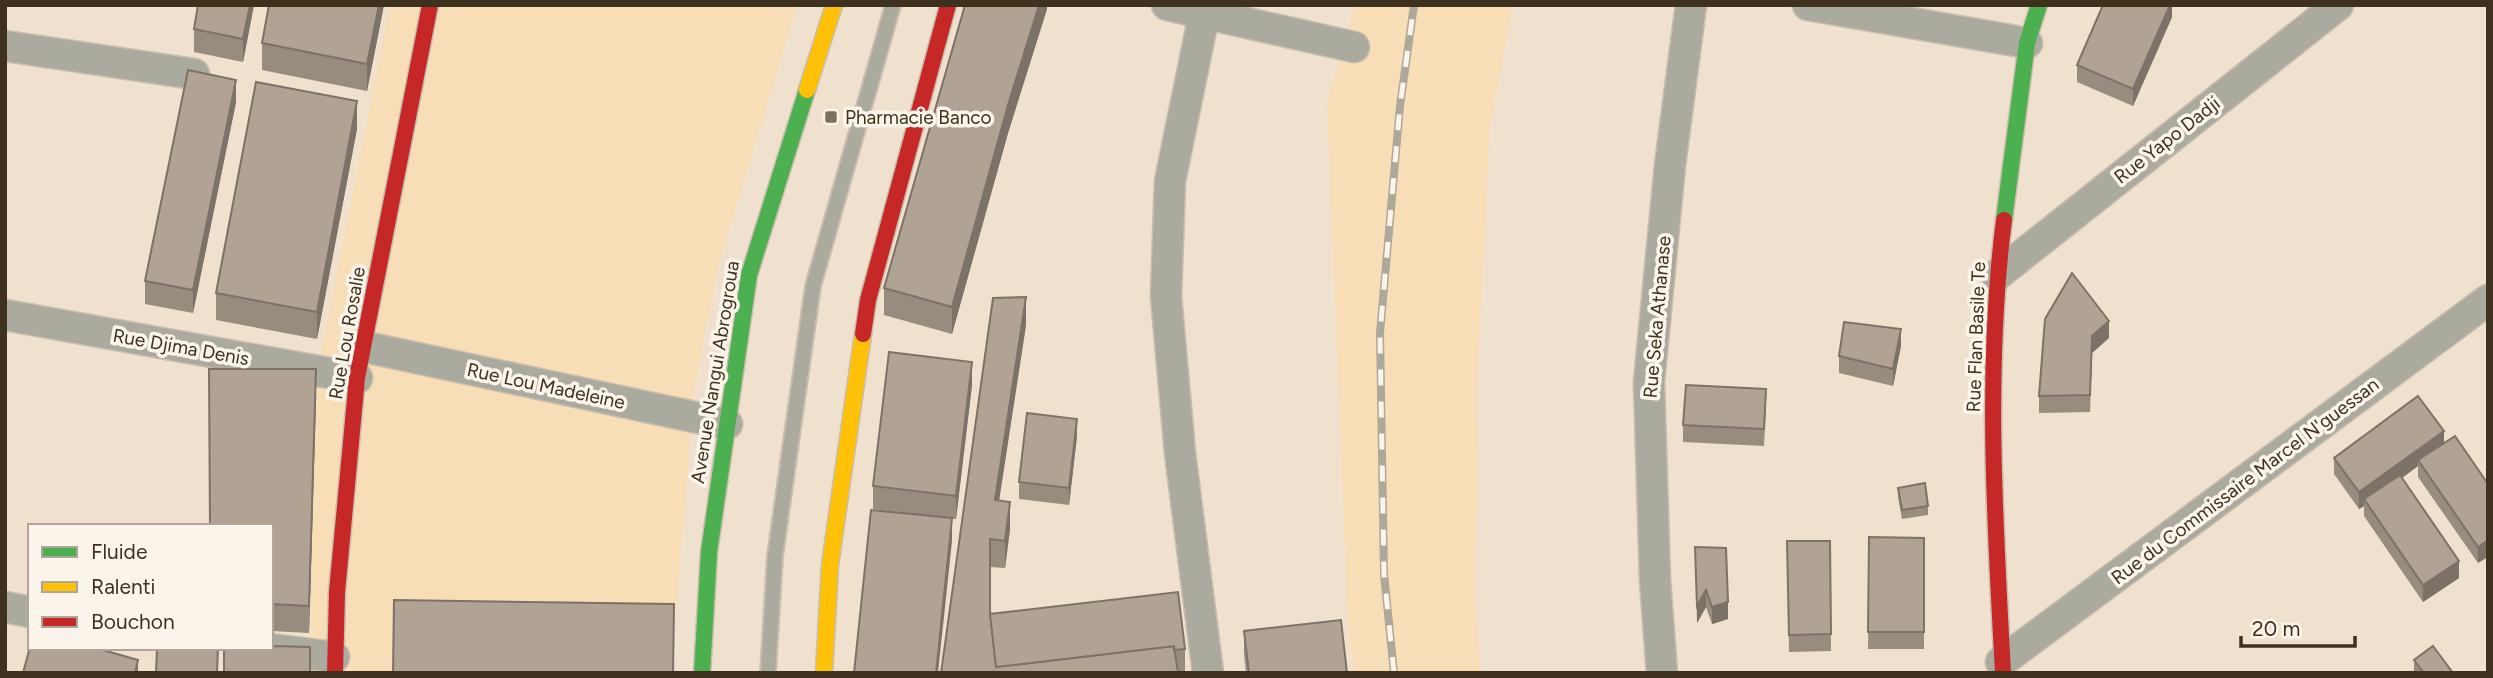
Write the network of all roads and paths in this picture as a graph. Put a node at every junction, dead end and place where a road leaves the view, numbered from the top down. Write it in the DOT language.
graph roads {
  1 [pos="430,5"];
  2 [pos="834,5"];
  3 [pos="893,5"];
  4 [pos="948,5"];
  5 [pos="1167,5"];
  6 [pos="1692,5"];
  7 [pos="1808,5"];
  8 [pos="2039,5"];
  9 [pos="2338,5"];
  10 [pos="1204,15"];
  11 [pos="2027,43"];
  12 [pos="5,46"];
  13 [pos="1354,47"];
  14 [pos="194,74"];
  15 [pos="1997,275"];
  16 [pos="2488,300"];
  17 [pos="5,315"];
  18 [pos="365,347"];
  19 [pos="357,378"];
  20 [pos="727,424"];
  21 [pos="5,607"];
  22 [pos="28,612"];
  23 [pos="271,650"];
  24 [pos="335,665"];
  25 [pos="2002,667"];
  26 [pos="702,673"];
  27 [pos="768,673"];
  28 [pos="824,673"];
  29 [pos="1208,673"];
  30 [pos="1662,673"];
  1 -- 18 [label="street, Rue Lou Rosalie"];
  2 -- 20 [label="street, Avenue Nangui Abrogroua"];
  3 -- 27 [label="lane"];
  4 -- 28 [label="street"];
  5 -- 10 [label="street"];
  6 -- 30 [label="street, Rue Seka Athanase"];
  7 -- 11 [label="street"];
  8 -- 11 [label="street, Rue Flan Basile Te"];
  9 -- 15 [label="street, Rue Yapo Dadji"];
  10 -- 13 [label="street"];
  10 -- 29 [label="street"];
  11 -- 15 [label="street, Rue Flan Basile Te"];
  12 -- 14 [label="street"];
  15 -- 25 [label="street, Rue Flan Basile Te"];
  16 -- 25 [label="street, Rue du Commissaire Marcel N'guessan"];
  17 -- 19 [label="street, Rue Djima Denis"];
  18 -- 19 [label="street, Rue Lou Rosalie"];
  18 -- 20 [label="street, Rue Lou Madeleine"];
  19 -- 24 [label="street, Rue Lou Rosalie"];
  20 -- 26 [label="street, Avenue Nangui Abrogroua"];
  21 -- 22 [label="street"];
  23 -- 24 [label="street"];
}
